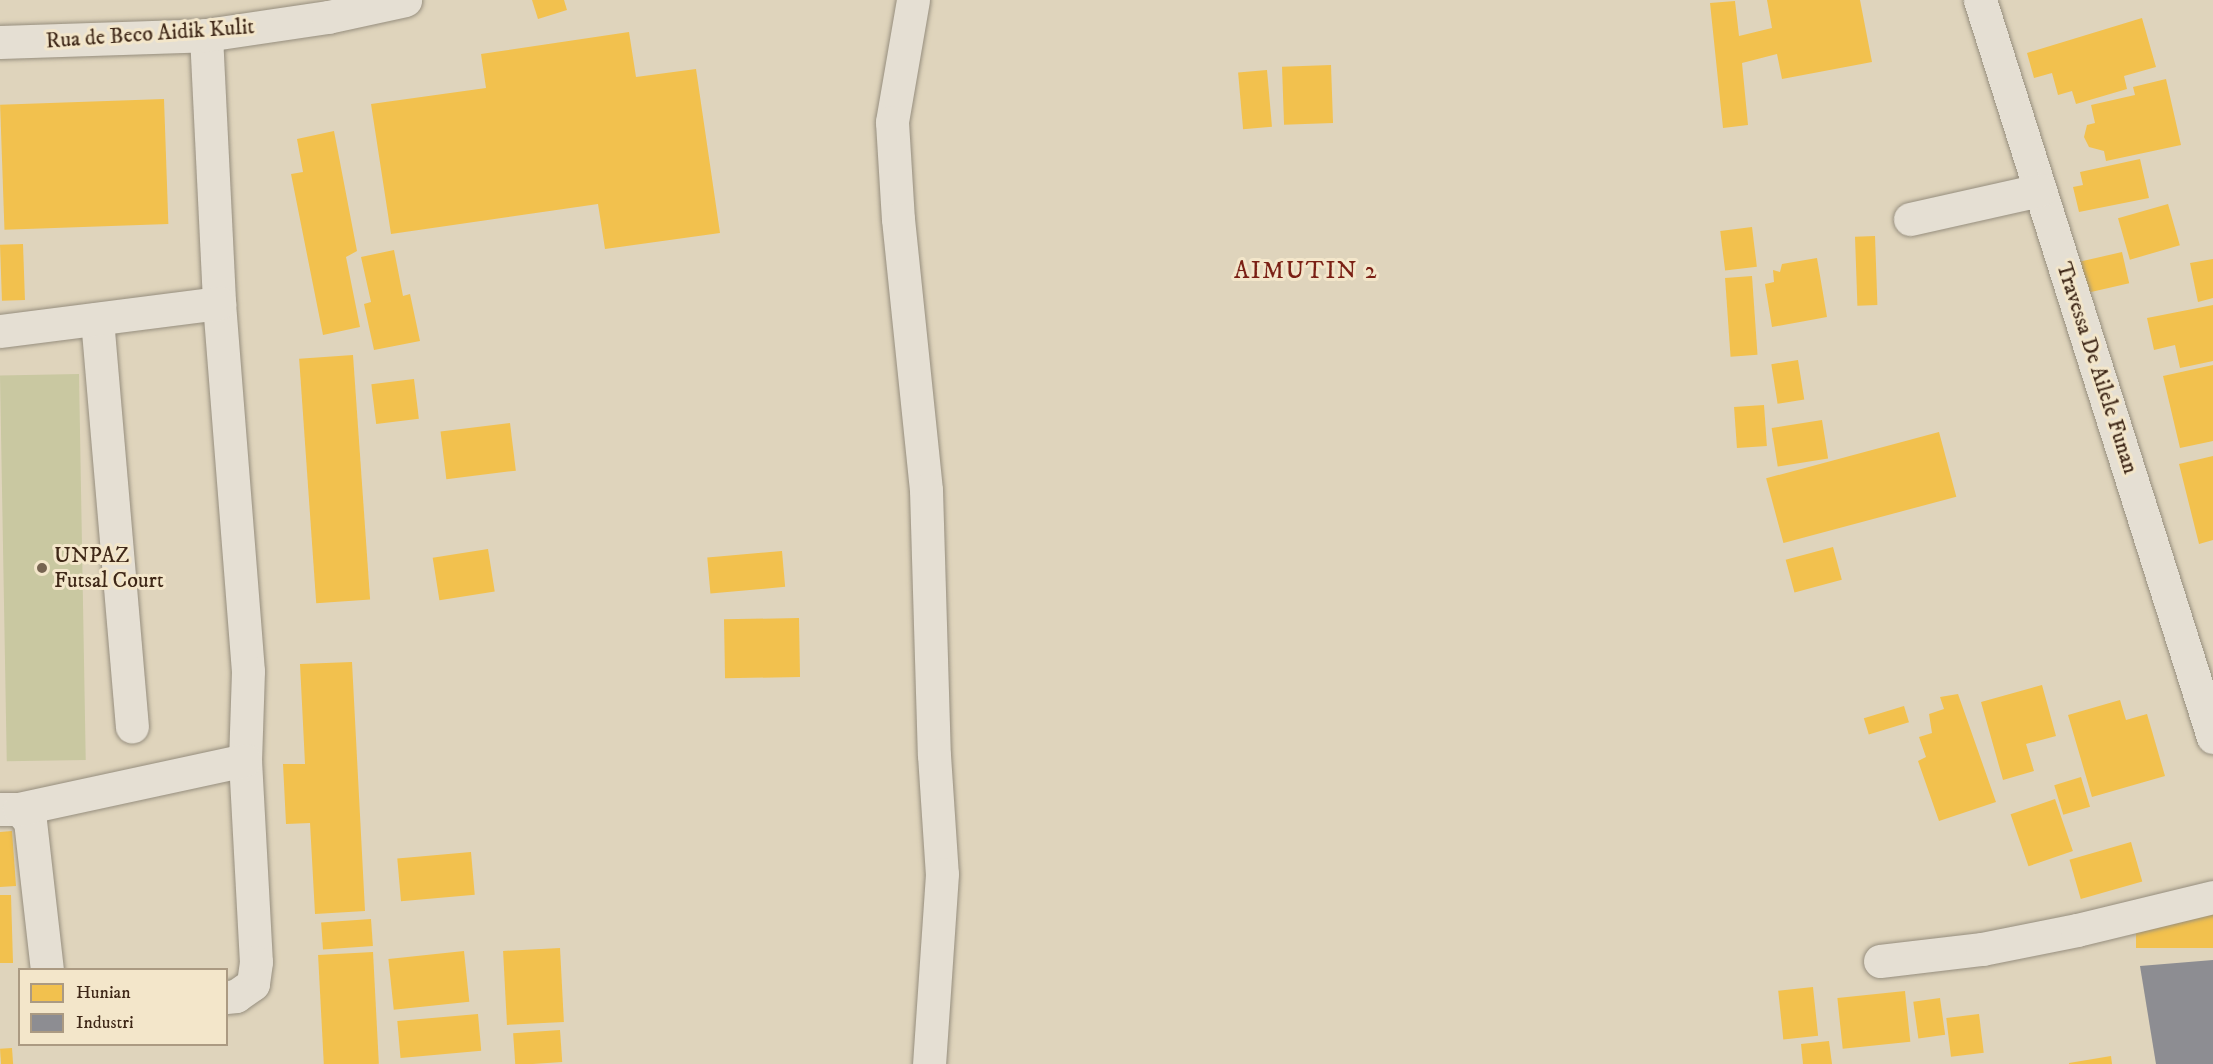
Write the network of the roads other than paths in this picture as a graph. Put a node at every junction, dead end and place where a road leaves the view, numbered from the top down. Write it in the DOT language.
graph roads {
  1 [pos="405,0"];
  2 [pos="913,0"];
  3 [pos="1980,0"];
  4 [pos="206,35"];
  5 [pos="0,42"];
  6 [pos="2040,190"];
  7 [pos="1910,219"];
  8 [pos="219,303"];
  9 [pos="97,319"];
  10 [pos="0,331"];
  11 [pos="132,727"];
  12 [pos="2213,737"];
  13 [pos="245,760"];
  14 [pos="9,809"];
  15 [pos="2213,897"];
  16 [pos="1880,961"];
  17 [pos="47,968"];
  18 [pos="228,997"];
  19 [pos="929,1064"];
  1 -- 4 [label="street, Rua de Beco Aidik Kulit"];
  2 -- 19 [label="street"];
  3 -- 6 [label="street, Travessa De Ailele Funan"];
  4 -- 5 [label="street, Rua de Beco Aidik Kulit"];
  4 -- 8 [label="street"];
  6 -- 7 [label="street"];
  6 -- 12 [label="street, Travessa De Ailele Funan"];
  8 -- 9 [label="street"];
  8 -- 13 [label="street"];
  9 -- 10 [label="street"];
  9 -- 11 [label="street"];
  13 -- 14 [label="street"];
  13 -- 18 [label="street"];
  14 -- 17 [label="street"];
  15 -- 16 [label="street"];
}
